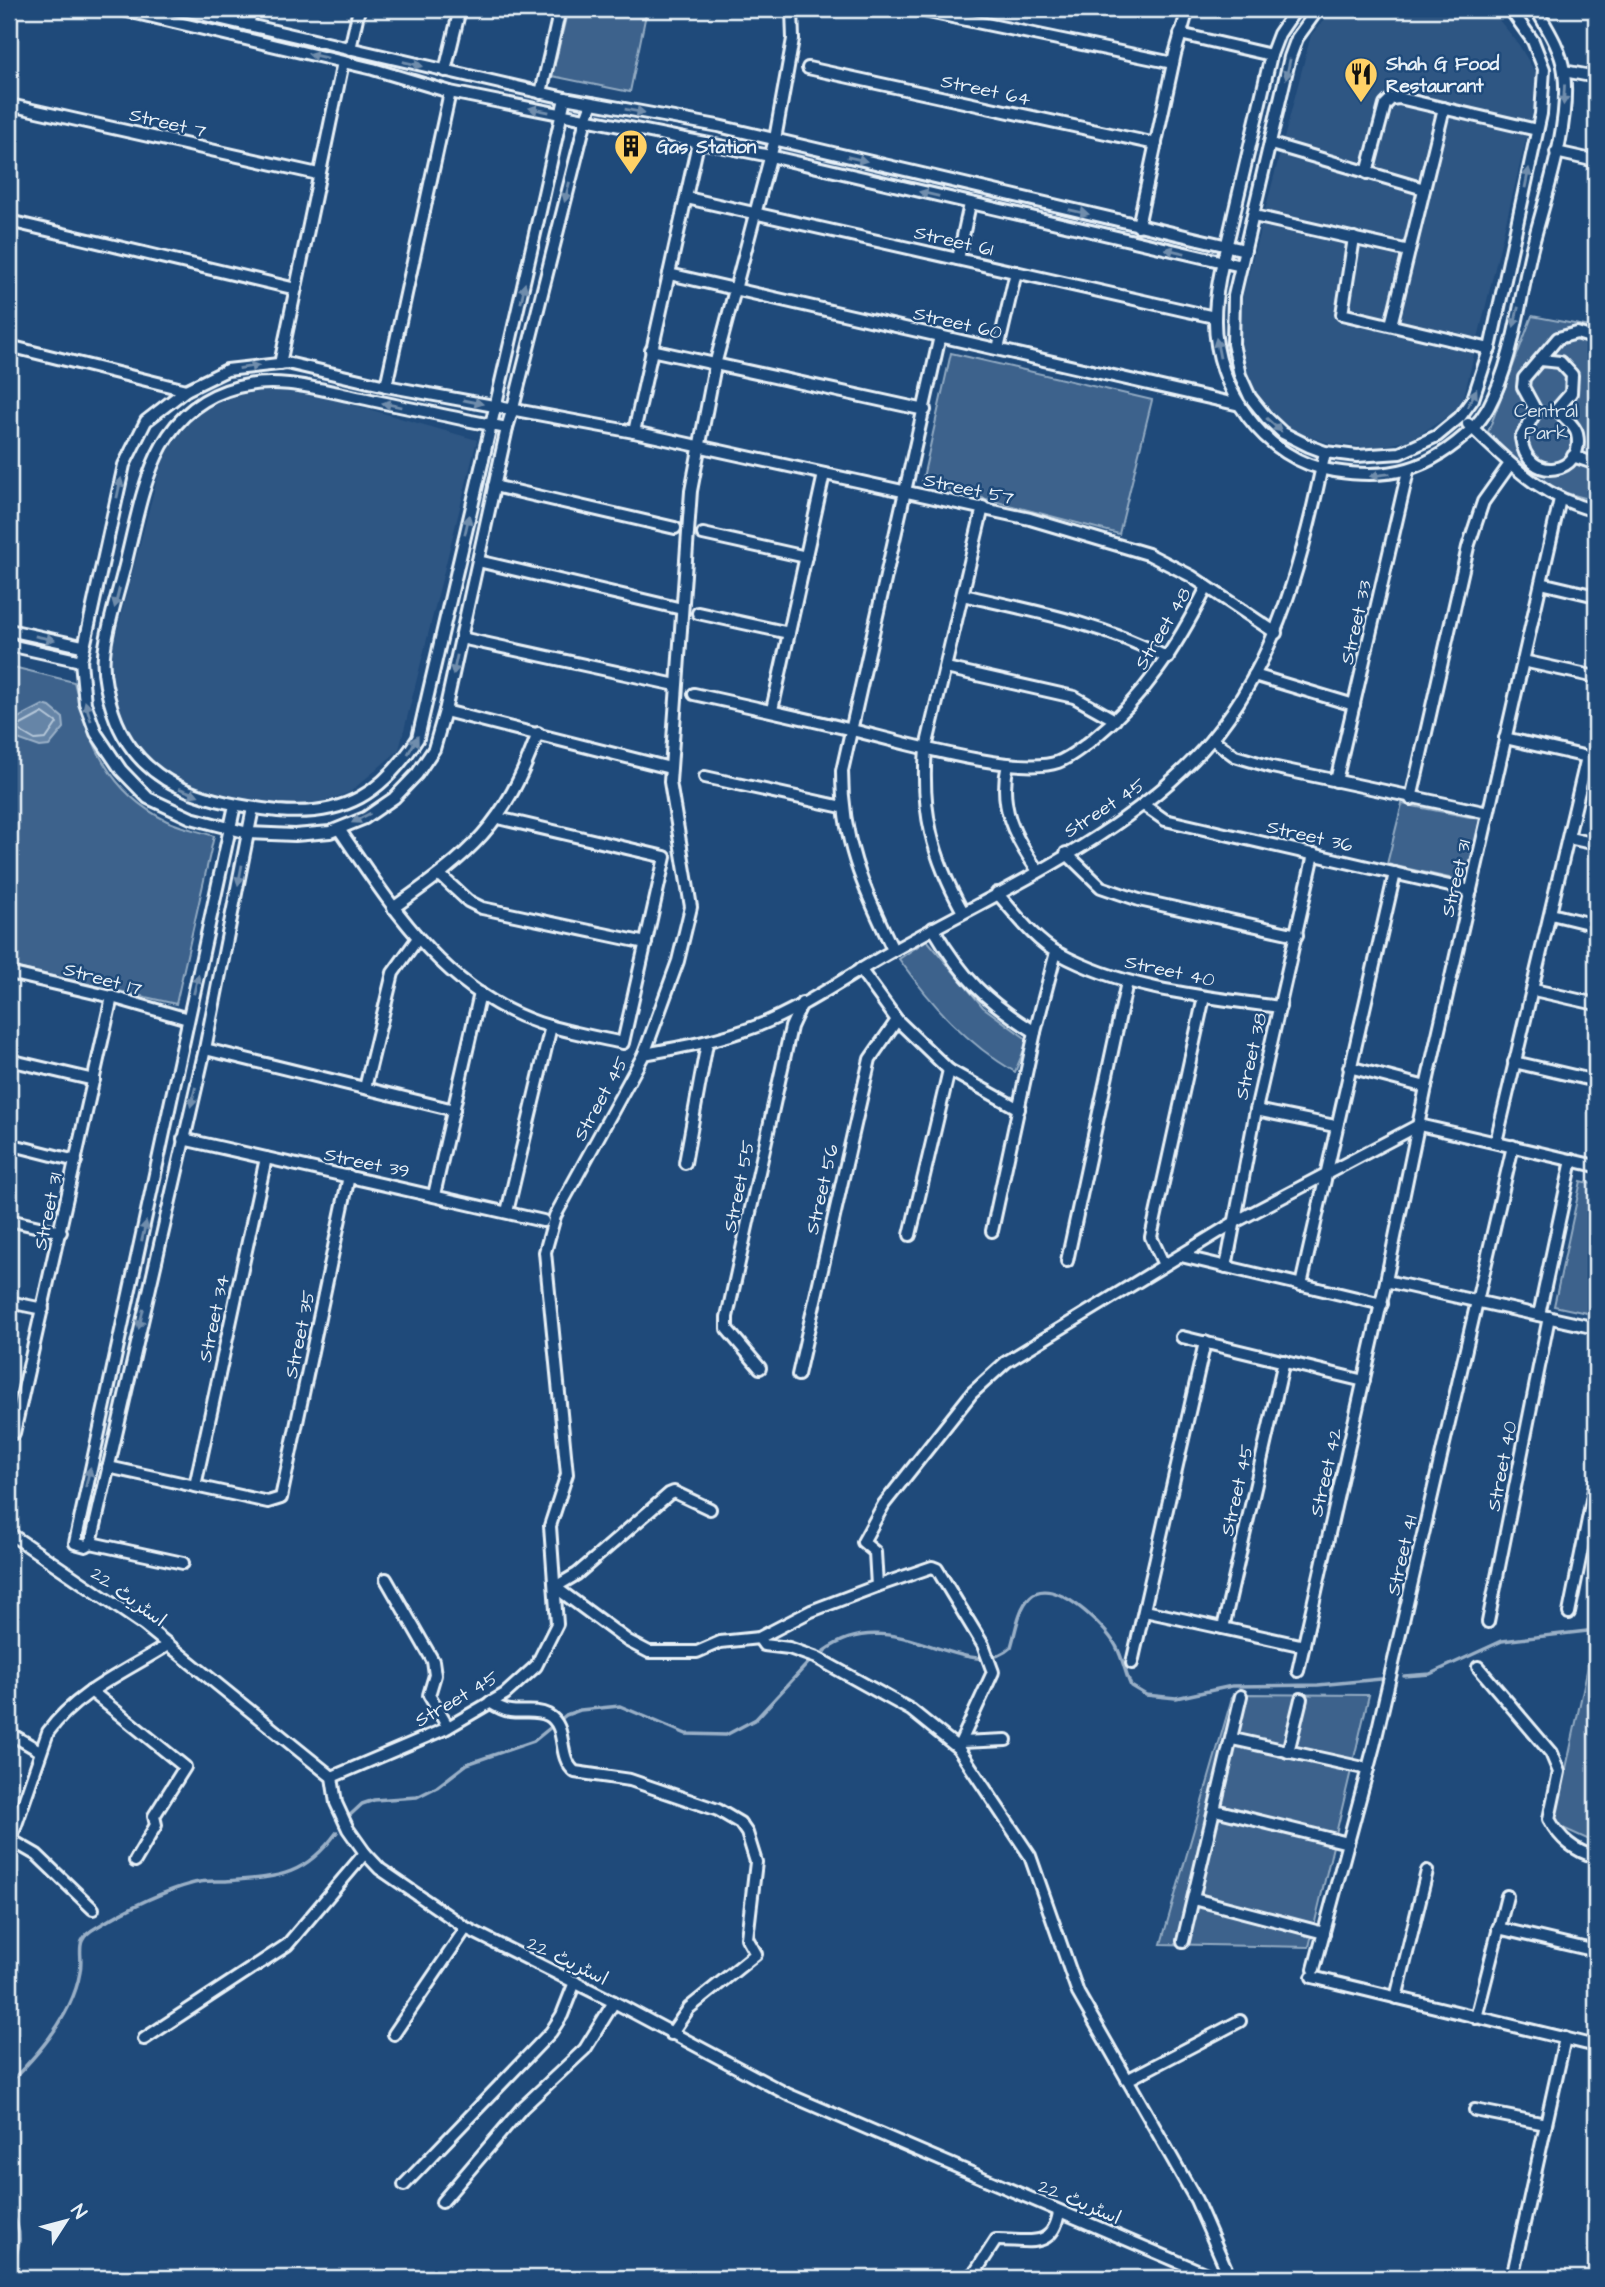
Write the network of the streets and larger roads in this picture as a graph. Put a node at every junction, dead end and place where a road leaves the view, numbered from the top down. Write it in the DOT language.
graph roads {
  1 [pos="120,9"];
  2 [pos="179,9"];
  3 [pos="251,9"];
  4 [pos="359,9"];
  5 [pos="460,9"];
  6 [pos="560,9"];
  7 [pos="792,9"];
  8 [pos="914,9"];
  9 [pos="1188,9"];
  10 [pos="1296,9"];
  11 [pos="1318,9"];
  12 [pos="1510,9"];
  13 [pos="1536,9"];
  14 [pos="248,25"];
  15 [pos="1180,34"];
  16 [pos="350,49"];
  17 [pos="376,55"];
  18 [pos="1271,55"];
  19 [pos="343,62"];
  20 [pos="1173,63"];
  21 [pos="808,68"];
  22 [pos="373,69"];
  23 [pos="445,71"];
  24 [pos="1564,71"];
  25 [pos="1596,78"];
  26 [pos="450,92"];
  27 [pos="541,93"];
  28 [pos="565,98"];
  29 [pos="592,103"];
  30 [pos="10,105"];
  31 [pos="1444,108"];
  32 [pos="562,114"];
  33 [pos="586,119"];
  34 [pos="1537,130"];
  35 [pos="775,139"];
  36 [pos="698,143"];
  37 [pos="1156,144"];
  38 [pos="1271,144"];
  39 [pos="1556,152"];
  40 [pos="769,156"];
  41 [pos="1596,161"];
  42 [pos="1367,173"];
  43 [pos="318,174"];
  44 [pos="1424,189"];
  45 [pos="687,198"];
  46 [pos="970,204"];
  47 [pos="753,214"];
  48 [pos="1254,216"];
  49 [pos="9,221"];
  50 [pos="1138,226"];
  51 [pos="1354,238"];
  52 [pos="1227,246"];
  53 [pos="1514,248"];
  54 [pos="1245,250"];
  55 [pos="1409,251"];
  56 [pos="1531,252"];
  57 [pos="958,260"];
  58 [pos="1223,262"];
  59 [pos="1241,266"];
  60 [pos="1016,272"];
  61 [pos="668,274"];
  62 [pos="296,289"];
  63 [pos="733,289"];
  64 [pos="1214,317"];
  65 [pos="516,326"];
  66 [pos="1391,326"];
  67 [pos="533,330"];
  68 [pos="940,336"];
  69 [pos="1596,339"];
  70 [pos="9,346"];
  71 [pos="998,349"];
  72 [pos="1490,349"];
  73 [pos="651,350"];
  74 [pos="1541,360"];
  75 [pos="280,364"];
  76 [pos="715,365"];
  77 [pos="353,379"];
  78 [pos="386,386"];
  79 [pos="186,390"];
  80 [pos="350,396"];
  81 [pos="1240,405"];
  82 [pos="496,407"];
  83 [pos="513,408"];
  84 [pos="925,410"];
  85 [pos="1460,417"];
  86 [pos="490,425"];
  87 [pos="507,428"];
  88 [pos="1473,429"];
  89 [pos="634,432"];
  90 [pos="698,447"];
  91 [pos="1325,452"];
  92 [pos="1573,456"];
  93 [pos="1510,464"];
  94 [pos="1596,464"];
  95 [pos="1322,470"];
  96 [pos="1408,471"];
  97 [pos="824,474"];
  98 [pos="494,485"];
  99 [pos="1596,490"];
  100 [pos="905,493"];
  101 [pos="1560,499"];
  102 [pos="983,507"];
  103 [pos="1594,510"];
  104 [pos="675,528"];
  105 [pos="704,534"];
  106 [pos="806,556"];
  107 [pos="478,561"];
  108 [pos="103,563"];
  109 [pos="124,569"];
  110 [pos="1541,583"];
  111 [pos="1207,587"];
  112 [pos="962,595"];
  113 [pos="1596,596"];
  114 [pos="450,600"];
  115 [pos="469,603"];
  116 [pos="682,609"];
  117 [pos="698,613"];
  118 [pos="9,630"];
  119 [pos="789,633"];
  120 [pos="1276,633"];
  121 [pos="461,638"];
  122 [pos="9,645"];
  123 [pos="82,646"];
  124 [pos="1168,658"];
  125 [pos="80,661"];
  126 [pos="1523,661"];
  127 [pos="946,668"];
  128 [pos="1254,675"];
  129 [pos="1596,677"];
  130 [pos="676,685"];
  131 [pos="694,694"];
  132 [pos="1354,705"];
  133 [pos="772,710"];
  134 [pos="445,711"];
  135 [pos="1115,720"];
  136 [pos="850,729"];
  137 [pos="537,733"];
  138 [pos="126,737"];
  139 [pos="1506,738"];
  140 [pos="1212,739"];
  141 [pos="926,748"];
  142 [pos="108,750"];
  143 [pos="1592,758"];
  144 [pos="1008,764"];
  145 [pos="670,768"];
  146 [pos="392,774"];
  147 [pos="705,777"];
  148 [pos="1336,781"];
  149 [pos="405,786"];
  150 [pos="1411,799"];
  151 [pos="235,805"];
  152 [pos="1145,806"];
  153 [pos="842,807"];
  154 [pos="253,808"];
  155 [pos="1488,813"];
  156 [pos="498,818"];
  157 [pos="339,829"];
  158 [pos="230,830"];
  159 [pos="248,833"];
  160 [pos="1569,838"];
  161 [pos="1596,844"];
  162 [pos="1066,853"];
  163 [pos="1314,854"];
  164 [pos="1038,871"];
  165 [pos="1395,873"];
  166 [pos="440,875"];
  167 [pos="1471,891"];
  168 [pos="998,893"];
  169 [pos="393,908"];
  170 [pos="962,912"];
  171 [pos="1551,914"];
  172 [pos="1596,925"];
  173 [pos="933,928"];
  174 [pos="1297,935"];
  175 [pos="418,938"];
  176 [pos="646,943"];
  177 [pos="893,950"];
  178 [pos="1056,952"];
  179 [pos="860,969"];
  180 [pos="9,973"];
  181 [pos="1127,982"];
  182 [pos="1534,990"];
  183 [pos="480,993"];
  184 [pos="113,997"];
  185 [pos="1204,997"];
  186 [pos="802,1003"];
  187 [pos="1596,1004"];
  188 [pos="1280,1007"];
  189 [pos="188,1019"];
  190 [pos="897,1020"];
  191 [pos="551,1026"];
  192 [pos="1035,1032"];
  193 [pos="707,1043"];
  194 [pos="205,1049"];
  195 [pos="644,1054"];
  196 [pos="9,1060"];
  197 [pos="1514,1062"];
  198 [pos="1349,1067"];
  199 [pos="949,1070"];
  200 [pos="94,1080"];
  201 [pos="1596,1082"];
  202 [pos="1426,1087"];
  203 [pos="365,1088"];
  204 [pos="1020,1109"];
  205 [pos="454,1110"];
  206 [pos="1256,1110"];
  207 [pos="1419,1125"];
  208 [pos="1335,1126"];
  209 [pos="183,1139"];
  210 [pos="1496,1142"];
  211 [pos="9,1144"];
  212 [pos="1513,1146"];
  213 [pos="266,1157"];
  214 [pos="1572,1160"];
  215 [pos="76,1161"];
  216 [pos="685,1163"];
  217 [pos="1596,1166"];
  218 [pos="1324,1174"];
  219 [pos="349,1176"];
  220 [pos="434,1195"];
  221 [pos="151,1199"];
  222 [pos="168,1201"];
  223 [pos="507,1212"];
  224 [pos="9,1220"];
  225 [pos="543,1221"];
  226 [pos="1234,1222"];
  227 [pos="992,1231"];
  228 [pos="61,1232"];
  229 [pos="910,1235"];
  230 [pos="1181,1256"];
  231 [pos="1067,1261"];
  232 [pos="1164,1265"];
  233 [pos="1226,1268"];
  234 [pos="1386,1281"];
  235 [pos="1301,1284"];
  236 [pos="1478,1300"];
  237 [pos="9,1302"];
  238 [pos="1382,1304"];
  239 [pos="43,1310"];
  240 [pos="1544,1316"];
  241 [pos="1596,1328"];
  242 [pos="1182,1337"];
  243 [pos="1205,1342"];
  244 [pos="1284,1361"];
  245 [pos="760,1368"];
  246 [pos="798,1375"];
  247 [pos="1364,1381"];
  248 [pos="14,1433"];
  249 [pos="108,1467"];
  250 [pos="1596,1480"];
  251 [pos="195,1486"];
  252 [pos="710,1509"];
  253 [pos="9,1533"];
  254 [pos="84,1544"];
  255 [pos="183,1563"];
  256 [pos="386,1579"];
  257 [pos="877,1586"];
  258 [pos="555,1587"];
  259 [pos="1145,1611"];
  260 [pos="1569,1613"];
  261 [pos="1488,1622"];
  262 [pos="1223,1628"];
  263 [pos="760,1638"];
  264 [pos="166,1646"];
  265 [pos="1304,1646"];
  266 [pos="1132,1663"];
  267 [pos="1478,1667"];
  268 [pos="1298,1671"];
  269 [pos="91,1692"];
  270 [pos="1241,1696"];
  271 [pos="1301,1699"];
  272 [pos="490,1702"];
  273 [pos="448,1727"];
  274 [pos="9,1733"];
  275 [pos="1233,1739"];
  276 [pos="1006,1740"];
  277 [pos="960,1745"];
  278 [pos="40,1751"];
  279 [pos="1288,1752"];
  280 [pos="1368,1769"];
  281 [pos="332,1777"];
  282 [pos="1215,1810"];
  283 [pos="10,1842"];
  284 [pos="1348,1843"];
  285 [pos="365,1853"];
  286 [pos="1591,1855"];
  287 [pos="135,1861"];
  288 [pos="1427,1871"];
  289 [pos="1507,1896"];
  290 [pos="1194,1899"];
  291 [pos="93,1909"];
  292 [pos="466,1928"];
  293 [pos="1498,1928"];
  294 [pos="1324,1933"];
  295 [pos="1184,1941"];
  296 [pos="1596,1951"];
  297 [pos="575,1982"];
  298 [pos="1396,1998"];
  299 [pos="614,2002"];
  300 [pos="1476,2018"];
  301 [pos="1240,2021"];
  302 [pos="394,2034"];
  303 [pos="671,2034"];
  304 [pos="1565,2038"];
  305 [pos="144,2039"];
  306 [pos="1596,2046"];
  307 [pos="1127,2080"];
  308 [pos="1475,2109"];
  309 [pos="1546,2124"];
  310 [pos="404,2185"];
  311 [pos="442,2202"];
  312 [pos="1059,2212"];
  313 [pos="967,2278"];
  314 [pos="1216,2278"];
  315 [pos="1230,2278"];
  316 [pos="1512,2278"];
  19 -- 1 [label="street, one-way"];
  2 -- 14 [label="street"];
  3 -- 14 [label="street"];
  4 -- 16 [label="street"];
  5 -- 23 [label="street"];
  6 -- 27 [label="street"];
  7 -- 35 [label="street"];
  8 -- 20 [label="street"];
  9 -- 15 [label="street"];
  10 -- 18 [label="street"];
  11 -- 38 [label="street, one-way"];
  12 -- 34 [label="street"];
  13 -- 24 [label="street"];
  14 -- 16 [label="street"];
  15 -- 18 [label="street"];
  15 -- 20 [label="street"];
  16 -- 17 [label="street"];
  17 -- 22 [label="street"];
  17 -- 23 [label="street, one-way"];
  18 -- 52 [label="street"];
  19 -- 22 [label="street"];
  19 -- 43 [label="street"];
  20 -- 37 [label="street"];
  21 -- 37 [label="street, Street 64"];
  22 -- 26 [label="street"];
  23 -- 27 [label="street"];
  24 -- 25 [label="street"];
  24 -- 39 [label="street, one-way"];
  32 -- 26 [label="street, one-way"];
  26 -- 78 [label="street"];
  27 -- 28 [label="street"];
  28 -- 29 [label="street"];
  28 -- 32 [label="street"];
  29 -- 33 [label="street, Street 57"];
  29 -- 35 [label="street, one-way"];
  30 -- 43 [label="street, Street 7"];
  31 -- 34 [label="street"];
  31 -- 42 [label="street"];
  31 -- 44 [label="street"];
  32 -- 33 [label="street"];
  65 -- 32 [label="street, one-way"];
  33 -- 36 [label="street"];
  33 -- 67 [label="street, Street 57, one-way"];
  53 -- 34 [label="street, one-way"];
  35 -- 40 [label="street"];
  35 -- 50 [label="street, one-way"];
  36 -- 40 [label="street"];
  36 -- 45 [label="street"];
  37 -- 50 [label="street"];
  38 -- 42 [label="street"];
  38 -- 48 [label="street"];
  39 -- 41 [label="street"];
  39 -- 56 [label="street"];
  46 -- 40 [label="street, one-way"];
  40 -- 47 [label="street"];
  42 -- 44 [label="street"];
  43 -- 62 [label="street"];
  44 -- 55 [label="street"];
  45 -- 47 [label="street, Street 61"];
  45 -- 61 [label="street"];
  46 -- 57 [label="street"];
  58 -- 46 [label="street, one-way"];
  47 -- 57 [label="street, Street 61"];
  47 -- 63 [label="street"];
  48 -- 51 [label="street"];
  48 -- 54 [label="street"];
  49 -- 62 [label="street"];
  50 -- 52 [label="street"];
  51 -- 55 [label="street"];
  51 -- 66 [label="street"];
  52 -- 54 [label="street"];
  52 -- 58 [label="street"];
  53 -- 56 [label="street"];
  53 -- 72 [label="street"];
  54 -- 59 [label="street"];
  55 -- 66 [label="street"];
  56 -- 88 [label="street, one-way"];
  57 -- 60 [label="street, Street 61"];
  58 -- 59 [label="street"];
  58 -- 64 [label="street"];
  59 -- 91 [label="street, one-way"];
  60 -- 64 [label="street, Street 61"];
  60 -- 71 [label="street"];
  61 -- 63 [label="street, Street 60"];
  61 -- 73 [label="street"];
  62 -- 75 [label="street"];
  63 -- 68 [label="street, Street 60"];
  63 -- 76 [label="street"];
  81 -- 64 [label="street, one-way"];
  65 -- 67 [label="street"];
  65 -- 82 [label="street"];
  66 -- 72 [label="street"];
  67 -- 83 [label="street, Street 57"];
  68 -- 71 [label="street, Street 60"];
  68 -- 84 [label="street"];
  69 -- 74 [label="street"];
  70 -- 79 [label="street"];
  71 -- 81 [label="street, Street 60"];
  85 -- 72 [label="street, one-way"];
  73 -- 76 [label="street"];
  73 -- 89 [label="street"];
  74 -- 92 [label="street"];
  74 -- 92 [label="street"];
  75 -- 77 [label="street, Street 57"];
  79 -- 75 [label="street, Street 57, one-way"];
  76 -- 84 [label="street"];
  76 -- 90 [label="street"];
  77 -- 78 [label="street, Street 57"];
  77 -- 80 [label="street"];
  78 -- 82 [label="street, Street 57, one-way"];
  108 -- 79 [label="street, Street 57, one-way"];
  86 -- 80 [label="street, one-way"];
  80 -- 109 [label="street"];
  81 -- 95 [label="street"];
  82 -- 83 [label="street, Street 57"];
  82 -- 86 [label="street"];
  83 -- 87 [label="street, Street 57"];
  83 -- 89 [label="street, Street 57"];
  84 -- 100 [label="street"];
  85 -- 88 [label="street"];
  85 -- 91 [label="street"];
  86 -- 87 [label="street"];
  114 -- 86 [label="street, one-way"];
  87 -- 98 [label="street, Street 57"];
  88 -- 93 [label="street"];
  88 -- 96 [label="street"];
  89 -- 90 [label="street, Street 57"];
  90 -- 97 [label="street, Street 57"];
  90 -- 116 [label="street"];
  91 -- 95 [label="street, Street 45"];
  92 -- 94 [label="street"];
  93 -- 101 [label="street"];
  93 -- 150 [label="street"];
  96 -- 95 [label="street, one-way"];
  95 -- 120 [label="street, Street 45"];
  96 -- 132 [label="street, Street 33"];
  97 -- 100 [label="street, Street 57"];
  97 -- 106 [label="street"];
  98 -- 104 [label="street"];
  98 -- 107 [label="street, Street 57"];
  99 -- 103 [label="street"];
  100 -- 102 [label="street, Street 57"];
  100 -- 136 [label="street"];
  101 -- 103 [label="street"];
  101 -- 110 [label="street, Street 31"];
  102 -- 111 [label="street, Street 57"];
  102 -- 112 [label="street"];
  105 -- 106 [label="street"];
  106 -- 119 [label="street"];
  107 -- 115 [label="street, Street 57"];
  107 -- 116 [label="street"];
  108 -- 109 [label="street"];
  108 -- 123 [label="street, Street 57"];
  109 -- 138 [label="street, one-way"];
  110 -- 113 [label="street"];
  110 -- 126 [label="street, Street 31"];
  111 -- 120 [label="street, Street 57"];
  111 -- 124 [label="street, Street 48"];
  112 -- 124 [label="street"];
  112 -- 127 [label="street"];
  114 -- 115 [label="street"];
  146 -- 114 [label="street, one-way"];
  115 -- 121 [label="street, Street 57"];
  116 -- 130 [label="street"];
  117 -- 119 [label="street"];
  118 -- 123 [label="street, one-way"];
  119 -- 133 [label="street"];
  120 -- 128 [label="street, Street 45"];
  121 -- 130 [label="street"];
  121 -- 134 [label="street, Street 57, one-way"];
  122 -- 125 [label="street"];
  123 -- 125 [label="street, Street 57"];
  124 -- 135 [label="street, Street 48"];
  142 -- 125 [label="street, Street 57, one-way"];
  126 -- 129 [label="street"];
  126 -- 139 [label="street, Street 31"];
  127 -- 135 [label="street"];
  127 -- 141 [label="street"];
  128 -- 132 [label="street"];
  128 -- 140 [label="street, Street 45"];
  130 -- 145 [label="street"];
  131 -- 133 [label="street, Street 48"];
  132 -- 148 [label="street, Street 33"];
  133 -- 136 [label="street, Street 48"];
  134 -- 137 [label="street"];
  134 -- 149 [label="street, Street 57"];
  135 -- 144 [label="street, Street 48"];
  136 -- 141 [label="street, Street 48"];
  136 -- 153 [label="street"];
  137 -- 145 [label="street"];
  137 -- 156 [label="street"];
  138 -- 142 [label="street"];
  138 -- 151 [label="street, one-way"];
  139 -- 143 [label="street"];
  139 -- 155 [label="street, Street 31"];
  140 -- 148 [label="street"];
  140 -- 152 [label="street, Street 45"];
  141 -- 144 [label="street, Street 48"];
  141 -- 170 [label="street"];
  142 -- 158 [label="street, Street 57"];
  143 -- 160 [label="street"];
  144 -- 164 [label="street"];
  145 -- 195 [label="street"];
  146 -- 149 [label="street"];
  146 -- 154 [label="street"];
  147 -- 153 [label="street"];
  148 -- 150 [label="street"];
  149 -- 157 [label="street, Street 57, one-way"];
  150 -- 155 [label="street"];
  151 -- 154 [label="street"];
  151 -- 158 [label="street"];
  152 -- 162 [label="street, Street 45"];
  152 -- 163 [label="street, Street 36"];
  153 -- 177 [label="street"];
  154 -- 159 [label="street"];
  155 -- 167 [label="street, Street 31"];
  156 -- 166 [label="street"];
  156 -- 176 [label="street, Street 45"];
  157 -- 159 [label="street, Street 57"];
  157 -- 169 [label="street, Street 45"];
  158 -- 159 [label="street, Street 57"];
  189 -- 158 [label="street, one-way"];
  159 -- 194 [label="street, one-way"];
  160 -- 161 [label="street"];
  160 -- 171 [label="street"];
  162 -- 164 [label="street, Street 45"];
  162 -- 174 [label="street"];
  163 -- 165 [label="street, Street 36"];
  163 -- 174 [label="street, Street 38"];
  164 -- 168 [label="street, Street 45"];
  165 -- 167 [label="street, Street 36"];
  165 -- 198 [label="street"];
  166 -- 169 [label="street"];
  166 -- 176 [label="street"];
  167 -- 202 [label="street, Street 31"];
  168 -- 170 [label="street, Street 45"];
  168 -- 178 [label="street, Street 40"];
  169 -- 175 [label="street, Street 45"];
  170 -- 173 [label="street, Street 45"];
  171 -- 172 [label="street"];
  171 -- 182 [label="street"];
  173 -- 177 [label="street, Street 45"];
  173 -- 192 [label="street"];
  174 -- 188 [label="street, Street 38"];
  175 -- 183 [label="street, Street 45"];
  175 -- 203 [label="street"];
  176 -- 191 [label="street, Street 45"];
  177 -- 179 [label="street, Street 45"];
  178 -- 181 [label="street, Street 40"];
  178 -- 192 [label="street"];
  179 -- 186 [label="street, Street 45"];
  179 -- 190 [label="street"];
  180 -- 184 [label="street, Street 17"];
  181 -- 185 [label="street, Street 40"];
  181 -- 231 [label="street"];
  182 -- 187 [label="street"];
  182 -- 197 [label="street"];
  183 -- 191 [label="street, Street 45"];
  183 -- 205 [label="street"];
  184 -- 189 [label="street, Street 17"];
  184 -- 200 [label="street, Street 31"];
  185 -- 188 [label="street, Street 40"];
  185 -- 232 [label="street"];
  186 -- 193 [label="street, Street 45"];
  186 -- 245 [label="street, Street 55"];
  188 -- 206 [label="street, Street 38"];
  189 -- 221 [label="street"];
  190 -- 199 [label="street"];
  190 -- 246 [label="street, Street 56"];
  191 -- 223 [label="street"];
  192 -- 204 [label="street"];
  193 -- 195 [label="street, Street 45"];
  193 -- 216 [label="street"];
  194 -- 203 [label="street"];
  194 -- 209 [label="street, one-way"];
  195 -- 258 [label="street, Street 45"];
  196 -- 200 [label="street"];
  197 -- 201 [label="street"];
  197 -- 210 [label="street"];
  198 -- 202 [label="street"];
  198 -- 208 [label="street"];
  199 -- 204 [label="street"];
  199 -- 229 [label="street"];
  200 -- 215 [label="street, Street 31"];
  202 -- 207 [label="street, Street 31"];
  203 -- 205 [label="street"];
  204 -- 227 [label="street"];
  205 -- 220 [label="street"];
  206 -- 208 [label="street"];
  206 -- 226 [label="street, Street 38"];
  207 -- 210 [label="street"];
  207 -- 218 [label="street"];
  207 -- 234 [label="street, Street 31"];
  208 -- 218 [label="street"];
  209 -- 213 [label="street, Street 39"];
  209 -- 222 [label="street"];
  210 -- 212 [label="street"];
  211 -- 215 [label="street"];
  212 -- 214 [label="street"];
  212 -- 236 [label="street, Street 41"];
  213 -- 219 [label="street, Street 39"];
  213 -- 251 [label="street, Street 34"];
  214 -- 217 [label="street"];
  214 -- 240 [label="street, Street 40"];
  215 -- 228 [label="street, Street 31"];
  218 -- 226 [label="street"];
  218 -- 235 [label="street"];
  219 -- 220 [label="street, Street 39"];
  219 -- 251 [label="street, Street 35"];
  220 -- 223 [label="street, Street 39"];
  221 -- 222 [label="street"];
  254 -- 221 [label="street, one-way"];
  222 -- 249 [label="street, one-way"];
  223 -- 225 [label="street, Street 39"];
  224 -- 228 [label="street"];
  226 -- 230 [label="street"];
  226 -- 233 [label="street, Street 38"];
  228 -- 239 [label="street, Street 31"];
  230 -- 232 [label="street"];
  230 -- 233 [label="street"];
  232 -- 257 [label="street"];
  233 -- 235 [label="street"];
  234 -- 236 [label="street"];
  234 -- 238 [label="street, Street 42"];
  235 -- 238 [label="street"];
  236 -- 240 [label="street"];
  236 -- 280 [label="street, Street 41"];
  237 -- 239 [label="street"];
  238 -- 247 [label="street, Street 42"];
  239 -- 248 [label="street, Street 31"];
  240 -- 241 [label="street"];
  240 -- 261 [label="street, Street 40"];
  242 -- 243 [label="street"];
  243 -- 244 [label="street"];
  243 -- 259 [label="street"];
  244 -- 247 [label="street"];
  244 -- 262 [label="street, Street 45"];
  247 -- 265 [label="street, Street 42"];
  249 -- 251 [label="street"];
  249 -- 254 [label="street"];
  250 -- 260 [label="street"];
  252 -- 258 [label="street"];
  253 -- 264 [label="street, اسٹریٹ 22"];
  254 -- 255 [label="street"];
  256 -- 273 [label="street"];
  257 -- 263 [label="street"];
  257 -- 277 [label="street"];
  258 -- 263 [label="street"];
  258 -- 272 [label="street, Street 45"];
  259 -- 262 [label="street"];
  259 -- 266 [label="street"];
  262 -- 265 [label="street"];
  263 -- 277 [label="street"];
  264 -- 269 [label="street"];
  264 -- 281 [label="street, اسٹریٹ 22"];
  265 -- 268 [label="street, Street 42"];
  267 -- 286 [label="street"];
  269 -- 278 [label="street"];
  269 -- 287 [label="street"];
  270 -- 275 [label="street"];
  271 -- 279 [label="street"];
  272 -- 273 [label="street, Street 45"];
  272 -- 303 [label="street"];
  273 -- 281 [label="street, Street 45"];
  274 -- 278 [label="street"];
  275 -- 279 [label="street"];
  275 -- 282 [label="street"];
  276 -- 277 [label="street"];
  277 -- 307 [label="street"];
  278 -- 283 [label="street"];
  279 -- 280 [label="street"];
  280 -- 284 [label="street, Street 41"];
  281 -- 285 [label="street, اسٹریٹ 22"];
  282 -- 284 [label="street"];
  282 -- 290 [label="street"];
  283 -- 291 [label="street"];
  284 -- 294 [label="street, Street 41"];
  285 -- 292 [label="street, اسٹریٹ 22"];
  285 -- 305 [label="street"];
  288 -- 298 [label="street"];
  289 -- 293 [label="street"];
  290 -- 294 [label="street"];
  290 -- 295 [label="street"];
  292 -- 297 [label="street, اسٹریٹ 22"];
  292 -- 302 [label="street"];
  293 -- 296 [label="street"];
  293 -- 300 [label="street"];
  294 -- 298 [label="street, Street 41"];
  297 -- 299 [label="street, اسٹریٹ 22"];
  297 -- 310 [label="street"];
  298 -- 300 [label="street"];
  299 -- 303 [label="street, اسٹریٹ 22"];
  299 -- 311 [label="street"];
  300 -- 304 [label="street"];
  301 -- 307 [label="street"];
  303 -- 312 [label="street, اسٹریٹ 22"];
  304 -- 306 [label="street"];
  304 -- 309 [label="street"];
  307 -- 315 [label="street"];
  308 -- 309 [label="street"];
  309 -- 316 [label="street"];
  312 -- 313 [label="street"];
  312 -- 314 [label="street, اسٹریٹ 22"];
}
